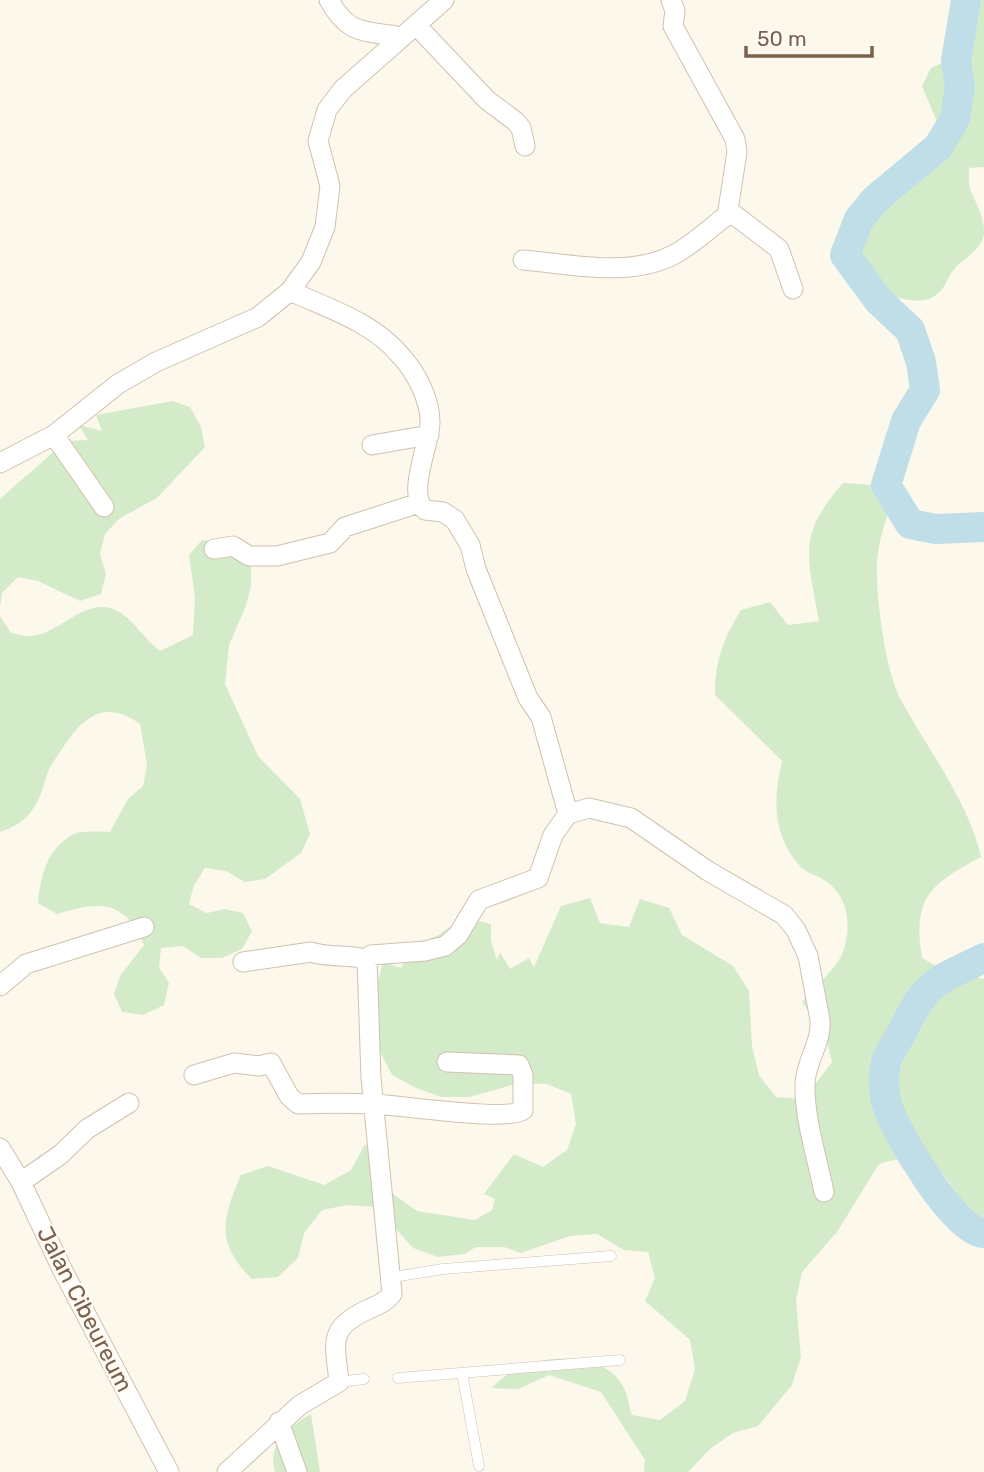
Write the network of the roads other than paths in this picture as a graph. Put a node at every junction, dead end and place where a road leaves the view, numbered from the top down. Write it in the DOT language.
graph roads {
  1 [pos="329,0"];
  2 [pos="444,0"];
  3 [pos="671,0"];
  4 [pos="408,31"];
  5 [pos="525,146"];
  6 [pos="730,213"];
  7 [pos="523,260"];
  8 [pos="793,289"];
  9 [pos="290,291"];
  10 [pos="54,435"];
  11 [pos="429,435"];
  12 [pos="372,445"];
  13 [pos="0,463"];
  14 [pos="419,503"];
  15 [pos="104,507"];
  16 [pos="214,549"];
  17 [pos="568,814"];
  18 [pos="144,927"];
  19 [pos="367,959"];
  20 [pos="243,962"];
  21 [pos="0,986"];
  22 [pos="447,1062"];
  23 [pos="194,1075"];
  24 [pos="129,1103"];
  25 [pos="374,1104"];
  26 [pos="0,1147"];
  27 [pos="21,1182"];
  28 [pos="824,1192"];
  29 [pos="611,1256"];
  30 [pos="393,1278"];
  31 [pos="621,1360"];
  32 [pos="462,1373"];
  33 [pos="398,1378"];
  34 [pos="364,1380"];
  35 [pos="340,1382"];
  36 [pos="279,1422"];
  37 [pos="480,1466"];
  38 [pos="169,1472"];
  39 [pos="227,1472"];
  40 [pos="298,1472"];
  1 -- 4 [label="street"];
  2 -- 4 [label="street"];
  3 -- 6 [label="street"];
  4 -- 5 [label="street"];
  4 -- 9 [label="street"];
  6 -- 7 [label="street"];
  6 -- 8 [label="street"];
  9 -- 10 [label="street"];
  9 -- 11 [label="street"];
  10 -- 13 [label="street"];
  10 -- 15 [label="street"];
  11 -- 12 [label="street"];
  11 -- 14 [label="street"];
  14 -- 16 [label="street"];
  14 -- 17 [label="street"];
  17 -- 19 [label="street"];
  17 -- 28 [label="street"];
  18 -- 21 [label="street"];
  19 -- 20 [label="street"];
  19 -- 25 [label="street"];
  22 -- 25 [label="street"];
  23 -- 25 [label="street"];
  24 -- 27 [label="street"];
  25 -- 30 [label="street"];
  26 -- 27 [label="street, Jalan Cibeureum"];
  27 -- 38 [label="street, Jalan Cibeureum"];
  29 -- 30 [label="lane"];
  30 -- 35 [label="street"];
  31 -- 32 [label="lane"];
  32 -- 33 [label="lane"];
  32 -- 37 [label="lane"];
  34 -- 35 [label="lane"];
  35 -- 36 [label="street"];
  36 -- 39 [label="street"];
  36 -- 40 [label="street"];
}
